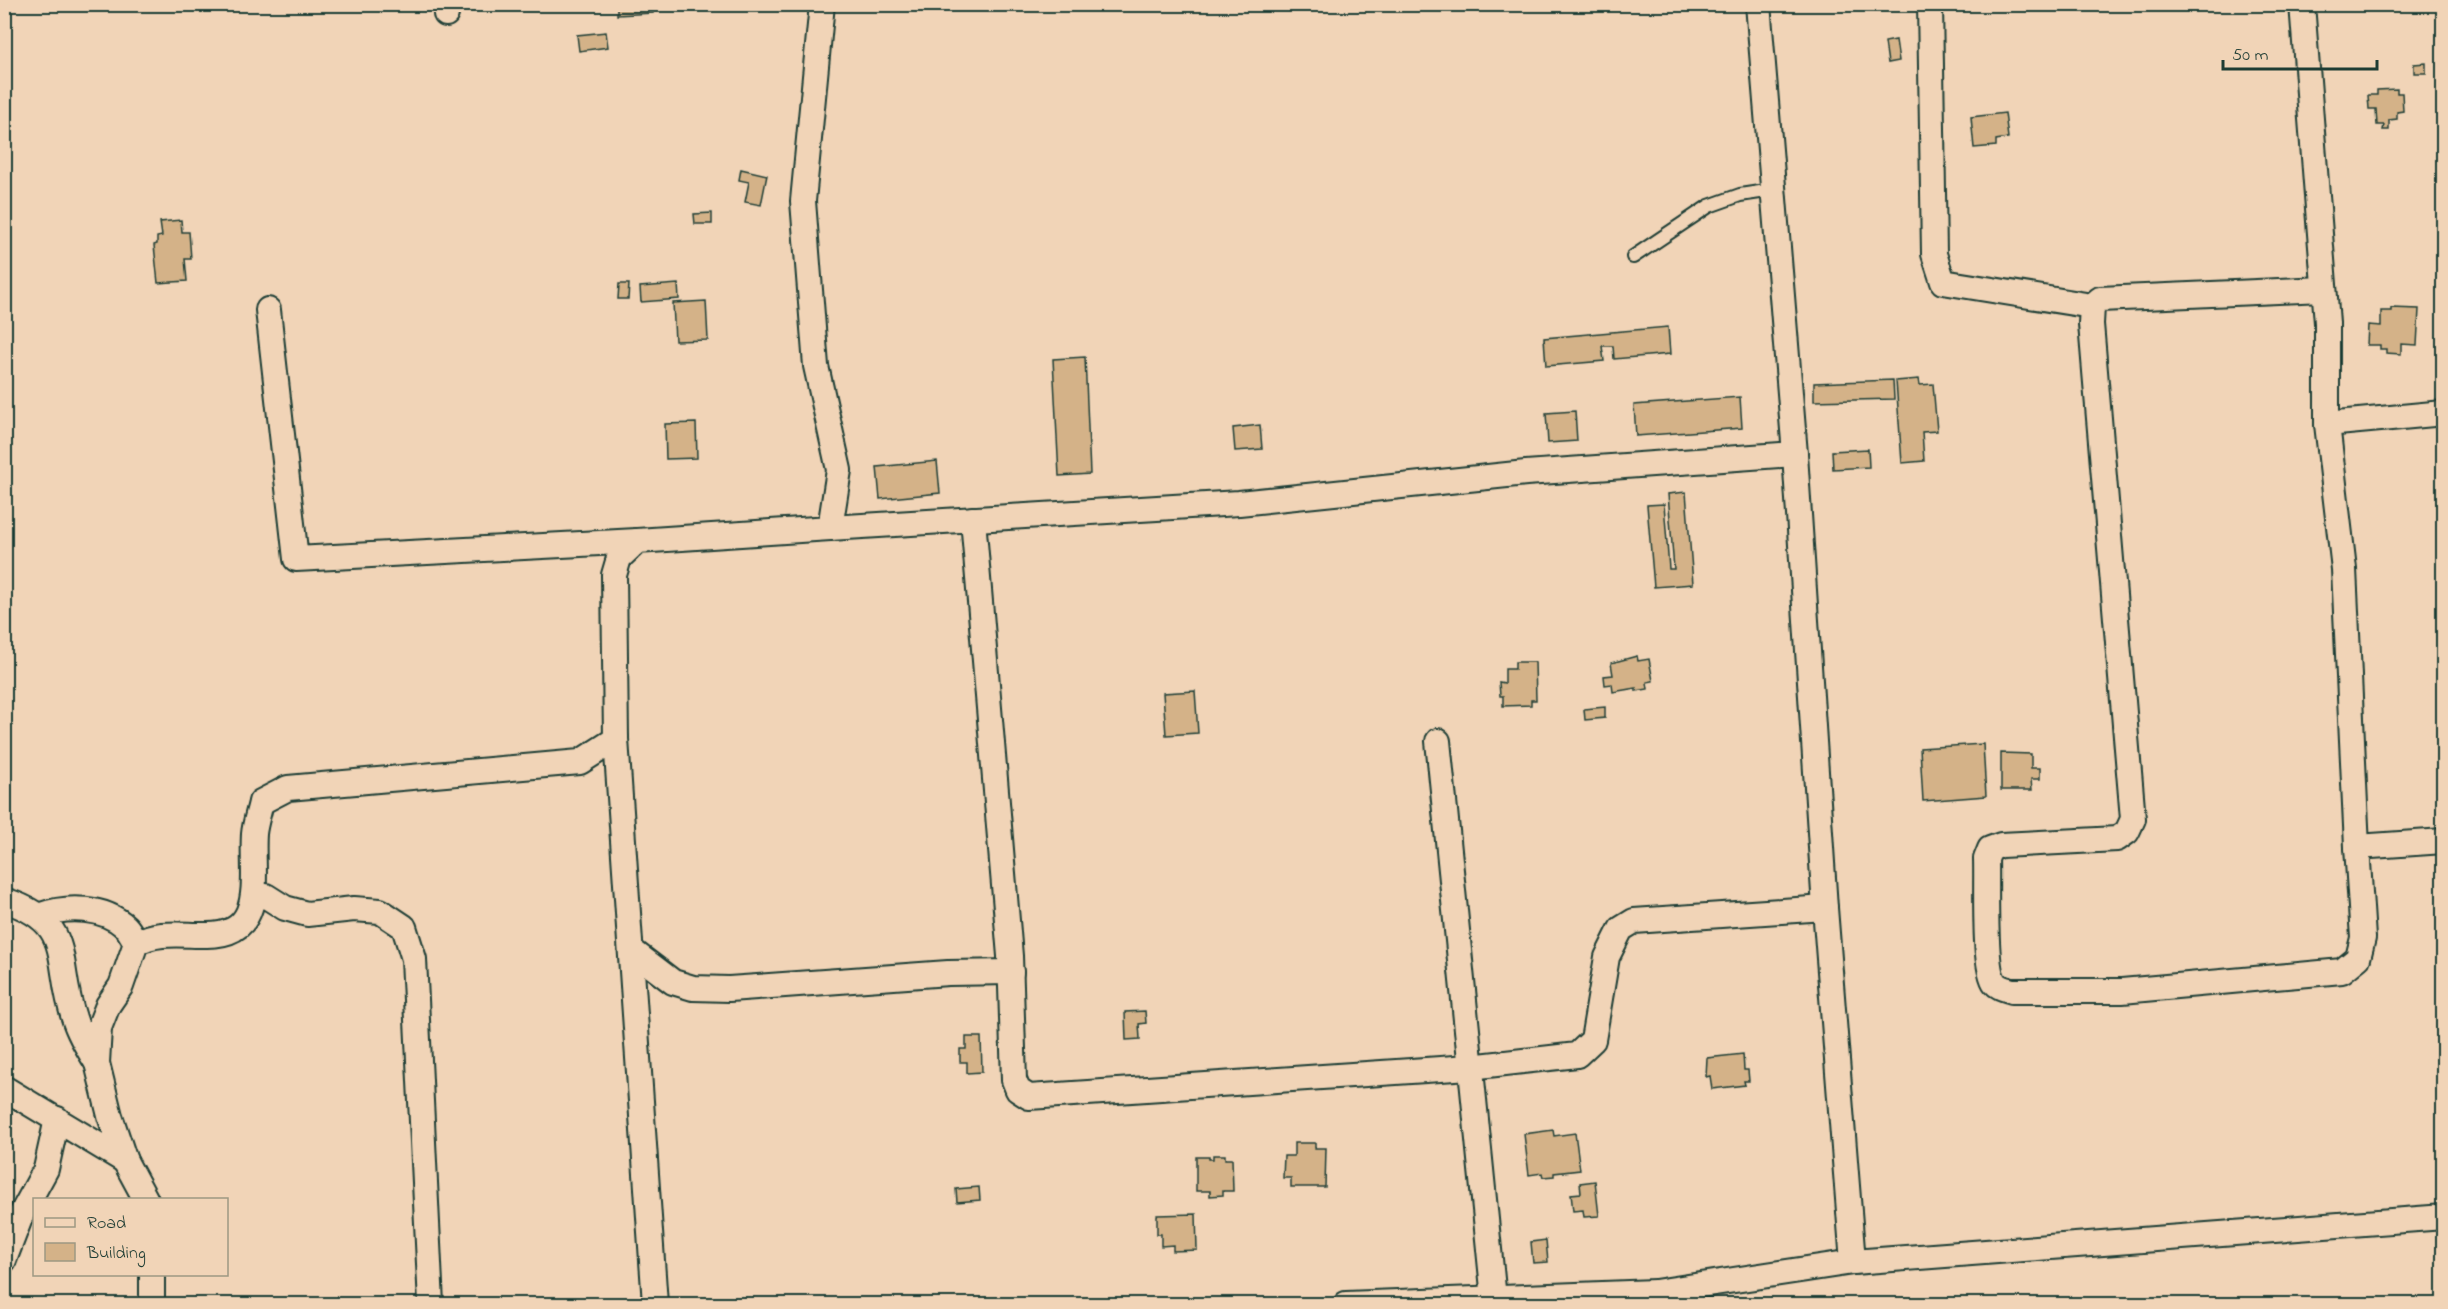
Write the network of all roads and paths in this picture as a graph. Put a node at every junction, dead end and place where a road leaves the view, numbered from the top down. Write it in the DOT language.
graph roads {
  1 [pos="822,4"];
  2 [pos="1758,4"];
  3 [pos="1930,4"];
  4 [pos="2302,4"];
  5 [pos="1773,190"];
  6 [pos="1633,257"];
  7 [pos="2324,289"];
  8 [pos="2092,306"];
  9 [pos="268,310"];
  10 [pos="2444,413"];
  11 [pos="2327,424"];
  12 [pos="1795,454"];
  13 [pos="973,519"];
  14 [pos="830,528"];
  15 [pos="637,541"];
  16 [pos="616,739"];
  17 [pos="1438,741"];
  18 [pos="580,762"];
  19 [pos="620,789"];
  20 [pos="2444,842"];
  21 [pos="2357,847"];
  22 [pos="254,897"];
  23 [pos="4,900"];
  24 [pos="1825,908"];
  25 [pos="40,915"];
  26 [pos="136,943"];
  27 [pos="631,950"];
  28 [pos="1011,972"];
  29 [pos="97,1063"];
  30 [pos="1470,1067"];
  31 [pos="4,1088"];
  32 [pos="57,1119"];
  33 [pos="125,1161"];
  34 [pos="145,1198"];
  35 [pos="2444,1217"];
  36 [pos="4,1260"];
  37 [pos="1853,1262"];
  38 [pos="152,1276"];
  39 [pos="1673,1297"];
  40 [pos="1494,1299"];
  41 [pos="152,1305"];
  42 [pos="431,1305"];
  43 [pos="655,1305"];
  44 [pos="1346,1305"];
  1 -- 14 [label="street"];
  2 -- 5 [label="street"];
  3 -- 8 [label="street"];
  4 -- 7 [label="street"];
  5 -- 6 [label="lane"];
  5 -- 12 [label="street"];
  7 -- 8 [label="street"];
  7 -- 11 [label="street"];
  8 -- 21 [label="street"];
  9 -- 15 [label="street"];
  10 -- 11 [label="street"];
  11 -- 21 [label="street"];
  12 -- 13 [label="street"];
  12 -- 24 [label="street"];
  13 -- 14 [label="street"];
  13 -- 28 [label="street"];
  14 -- 15 [label="street"];
  15 -- 16 [label="street"];
  16 -- 18 [label="street"];
  16 -- 19 [label="street"];
  17 -- 30 [label="street"];
  18 -- 19 [label="street"];
  18 -- 22 [label="street"];
  19 -- 27 [label="street"];
  20 -- 21 [label="street"];
  22 -- 26 [label="street"];
  22 -- 42 [label="street"];
  23 -- 25 [label="street"];
  24 -- 30 [label="street"];
  24 -- 37 [label="street"];
  25 -- 26 [label="street"];
  25 -- 29 [label="street"];
  26 -- 29 [label="street"];
  27 -- 28 [label="street"];
  27 -- 43 [label="street"];
  28 -- 30 [label="street"];
  29 -- 33 [label="street"];
  30 -- 40 [label="street"];
  31 -- 32 [label="street"];
  32 -- 33 [label="street"];
  32 -- 36 [label="street"];
  33 -- 34 [label="street"];
  35 -- 37 [label="street"];
  37 -- 39 [label="street"];
  38 -- 41 [label="street"];
  39 -- 40 [label="street"];
  40 -- 44 [label="street"];
}
